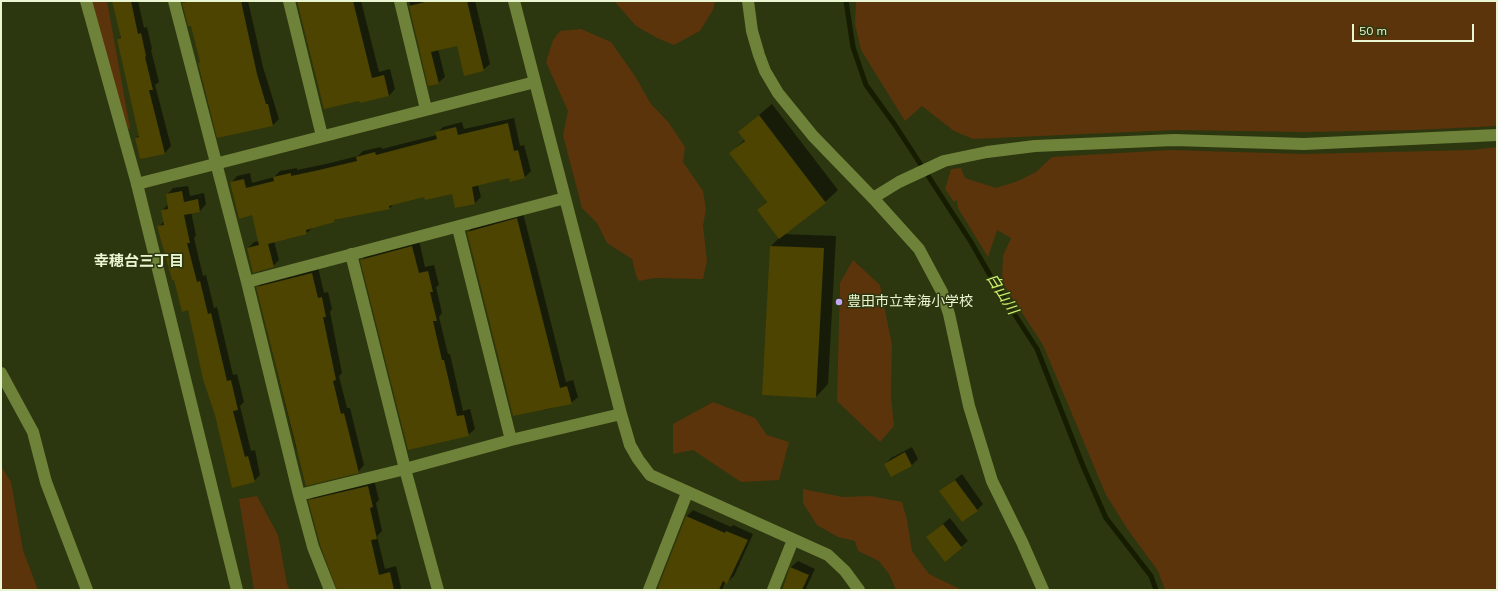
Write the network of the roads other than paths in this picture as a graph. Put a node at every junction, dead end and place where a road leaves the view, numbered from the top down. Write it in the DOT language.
graph roads {
  1 [pos="86,1"];
  2 [pos="174,1"];
  3 [pos="289,1"];
  4 [pos="400,1"];
  5 [pos="514,1"];
  6 [pos="748,1"];
  7 [pos="535,82"];
  8 [pos="426,109"];
  9 [pos="1497,135"];
  10 [pos="322,136"];
  11 [pos="216,163"];
  12 [pos="137,184"];
  13 [pos="565,198"];
  14 [pos="873,198"];
  15 [pos="458,228"];
  16 [pos="351,254"];
  17 [pos="247,282"];
  18 [pos="1,372"];
  19 [pos="621,414"];
  20 [pos="510,440"];
  21 [pos="405,469"];
  22 [pos="687,493"];
  23 [pos="299,495"];
  24 [pos="793,540"];
  25 [pos="88,590"];
  26 [pos="237,590"];
  27 [pos="330,590"];
  28 [pos="438,590"];
  29 [pos="649,590"];
  30 [pos="772,590"];
  31 [pos="859,590"];
  32 [pos="1043,590"];
  1 -- 12 [label="street"];
  2 -- 11 [label="street"];
  3 -- 10 [label="street"];
  4 -- 8 [label="street"];
  5 -- 7 [label="street"];
  6 -- 14 [label="street"];
  7 -- 8 [label="street"];
  7 -- 13 [label="street"];
  8 -- 10 [label="street"];
  9 -- 14 [label="street"];
  10 -- 11 [label="street"];
  11 -- 12 [label="street"];
  11 -- 17 [label="street"];
  12 -- 26 [label="street"];
  13 -- 15 [label="street"];
  13 -- 19 [label="street"];
  14 -- 32 [label="street"];
  15 -- 16 [label="street"];
  15 -- 20 [label="street"];
  16 -- 17 [label="street"];
  16 -- 21 [label="street"];
  17 -- 23 [label="street"];
  18 -- 25 [label="street"];
  19 -- 20 [label="street"];
  19 -- 22 [label="street"];
  20 -- 21 [label="street"];
  21 -- 23 [label="street"];
  21 -- 28 [label="street"];
  22 -- 24 [label="street"];
  22 -- 29 [label="street"];
  23 -- 27 [label="street"];
  24 -- 30 [label="street"];
  24 -- 31 [label="street"];
}
